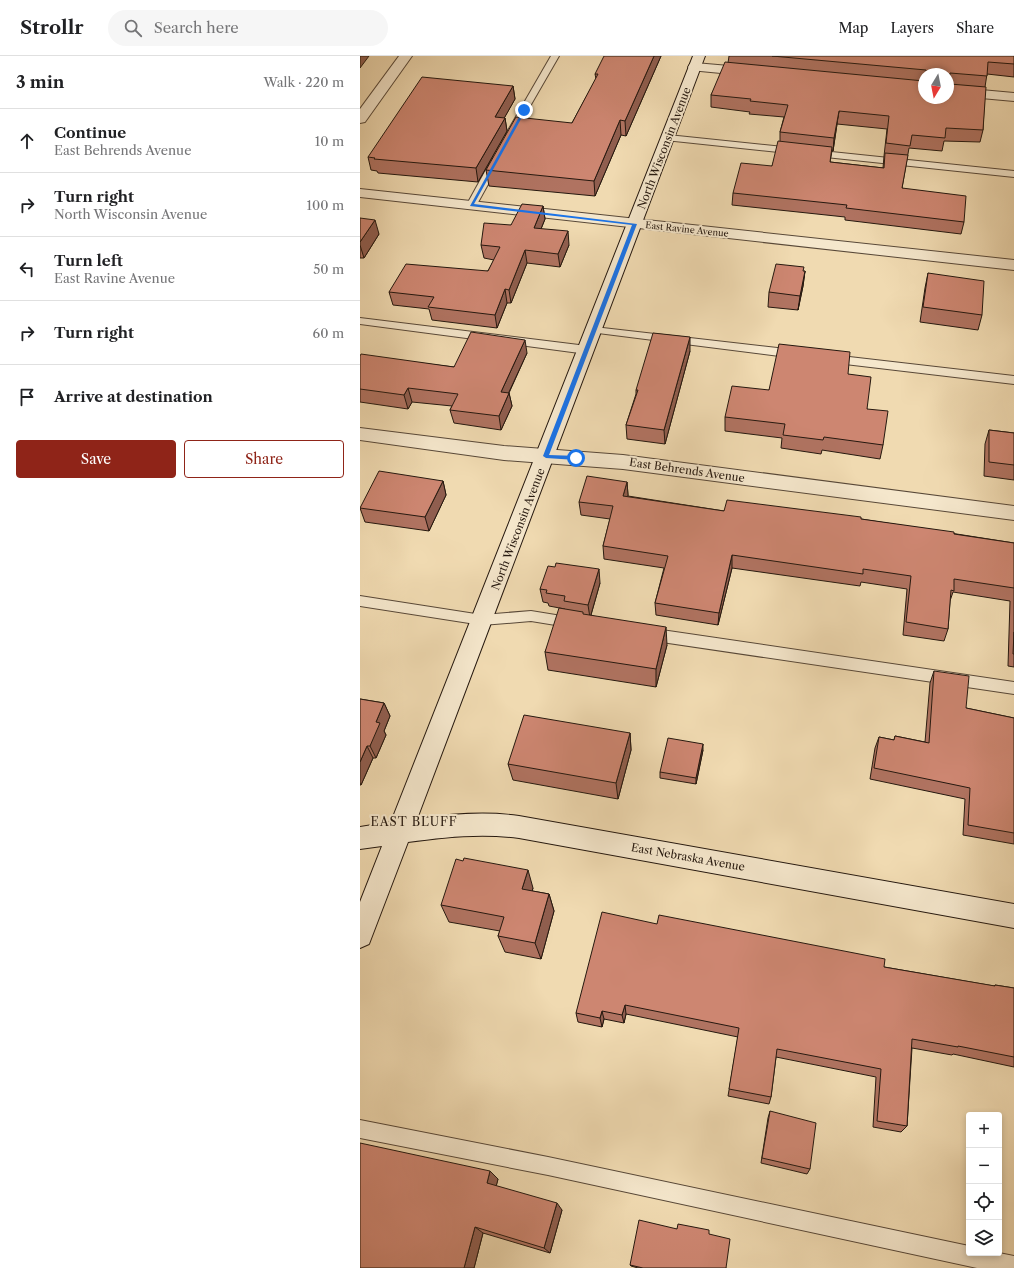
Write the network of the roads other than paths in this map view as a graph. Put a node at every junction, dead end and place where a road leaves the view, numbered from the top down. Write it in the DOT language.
graph roads {
  1 [pos="406,56"];
  2 [pos="554,56"];
  3 [pos="697,61"];
  4 [pos="766,74"];
  5 [pos="954,92"];
  6 [pos="1014,97"];
  7 [pos="360,119"];
  8 [pos="668,138"];
  9 [pos="1014,174"];
  10 [pos="360,193"];
  11 [pos="471,206"];
  12 [pos="635,224"];
  13 [pos="1014,265"];
  14 [pos="360,322"];
  15 [pos="594,330"];
  16 [pos="587,350"];
  17 [pos="805,356"];
  18 [pos="820,357"];
  19 [pos="1014,380"];
  20 [pos="360,434"];
  21 [pos="546,456"];
  22 [pos="1014,513"];
  23 [pos="360,601"];
  24 [pos="482,620"];
  25 [pos="586,624"];
  26 [pos="632,631"];
  27 [pos="1014,688"];
  28 [pos="400,833"];
  29 [pos="360,838"];
  30 [pos="1014,916"];
  31 [pos="360,935"];
  32 [pos="360,1129"];
  33 [pos="1014,1266"];
  1 -- 7 [label="street"];
  2 -- 11 [label="lane"];
  3 -- 4 [label="street"];
  3 -- 8 [label="street, North Wisconsin Avenue"];
  5 -- 6 [label="street"];
  8 -- 9 [label="lane"];
  8 -- 12 [label="street, North Wisconsin Avenue"];
  10 -- 11 [label="street, East Ravine Avenue"];
  11 -- 12 [label="street, East Ravine Avenue"];
  12 -- 13 [label="street, East Ravine Avenue"];
  12 -- 15 [label="street, North Wisconsin Avenue"];
  14 -- 16 [label="lane"];
  15 -- 16 [label="street, North Wisconsin Avenue"];
  15 -- 17 [label="lane"];
  16 -- 21 [label="street, North Wisconsin Avenue"];
  18 -- 19 [label="lane"];
  20 -- 21 [label="street, East Behrends Avenue"];
  21 -- 22 [label="street, East Behrends Avenue"];
  21 -- 24 [label="street, North Wisconsin Avenue"];
  23 -- 24 [label="lane"];
  24 -- 25 [label="lane"];
  24 -- 28 [label="street, North Wisconsin Avenue"];
  26 -- 27 [label="lane"];
  28 -- 29 [label="street, East Nebraska Avenue"];
  28 -- 30 [label="street, East Nebraska Avenue"];
  28 -- 31 [label="street, North Wisconsin Avenue"];
  32 -- 33 [label="lane"];
}
